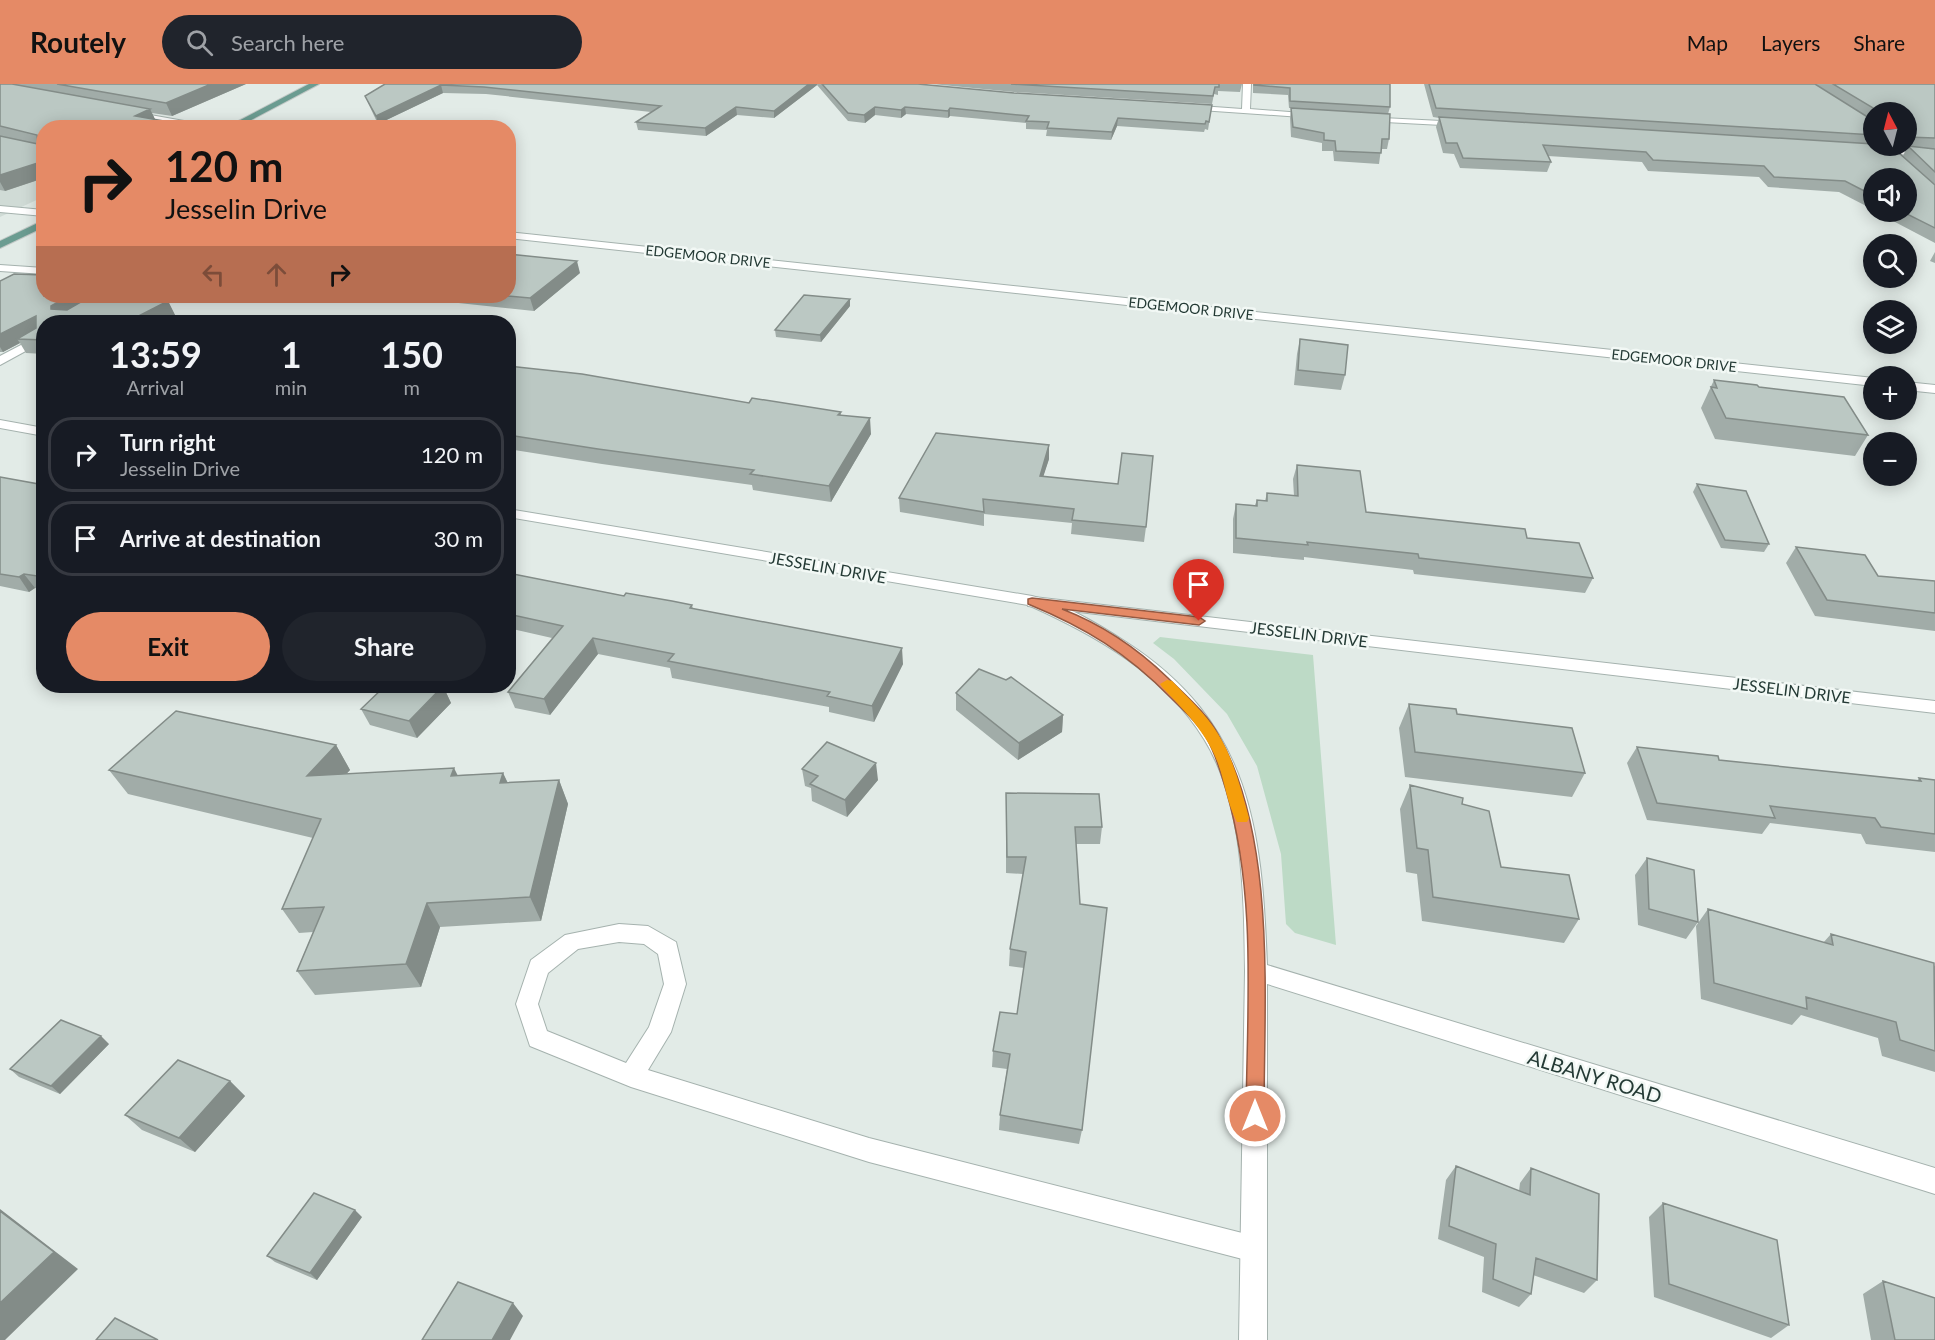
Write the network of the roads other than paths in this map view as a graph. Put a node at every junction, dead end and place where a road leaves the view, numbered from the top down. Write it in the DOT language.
graph roads {
  1 [pos="315,84"];
  2 [pos="1247,84"];
  3 [pos="1176,106"];
  4 [pos="1246,111"];
  5 [pos="125,112"];
  6 [pos="1329,116"];
  7 [pos="1353,118"];
  8 [pos="168,120"];
  9 [pos="245,120"];
  10 [pos="1470,125"];
  11 [pos="1917,152"];
  12 [pos="1935,154"];
  13 [pos="1892,156"];
  14 [pos="1900,165"];
  15 [pos="0,209"];
  16 [pos="36,212"];
  17 [pos="36,227"];
  18 [pos="516,236"];
  19 [pos="0,245"];
  20 [pos="0,268"];
  21 [pos="36,270"];
  22 [pos="36,341"];
  23 [pos="0,361"];
  24 [pos="1863,381"];
  25 [pos="1917,387"];
  26 [pos="1935,389"];
  27 [pos="0,424"];
  28 [pos="36,431"];
  29 [pos="516,514"];
  30 [pos="1032,602"];
  31 [pos="1935,707"];
  32 [pos="1256,971"];
  33 [pos="632,1076"];
  34 [pos="1935,1180"];
  35 [pos="1254,1249"];
  36 [pos="1253,1340"];
  1 -- 9 [label="main road"];
  2 -- 4 [label="street"];
  3 -- 4 [label="street"];
  4 -- 6 [label="street"];
  5 -- 8 [label="street"];
  7 -- 10 [label="street"];
  11 -- 12 [label="street"];
  13 -- 14 [label="street"];
  15 -- 16 [label="street"];
  17 -- 19 [label="main road"];
  18 -- 24 [label="street, EDGEMOOR DRIVE"];
  20 -- 21 [label="street"];
  22 -- 23 [label="street"];
  25 -- 26 [label="street"];
  27 -- 28 [label="street"];
  29 -- 30 [label="street, JESSELIN DRIVE"];
  30 -- 31 [label="street, JESSELIN DRIVE"];
  30 -- 32 [label="street"];
  32 -- 34 [label="street, ALBANY ROAD"];
  32 -- 35 [label="street"];
  33 -- 33 [label="street"];
  33 -- 35 [label="street"];
  35 -- 36 [label="street"];
}
